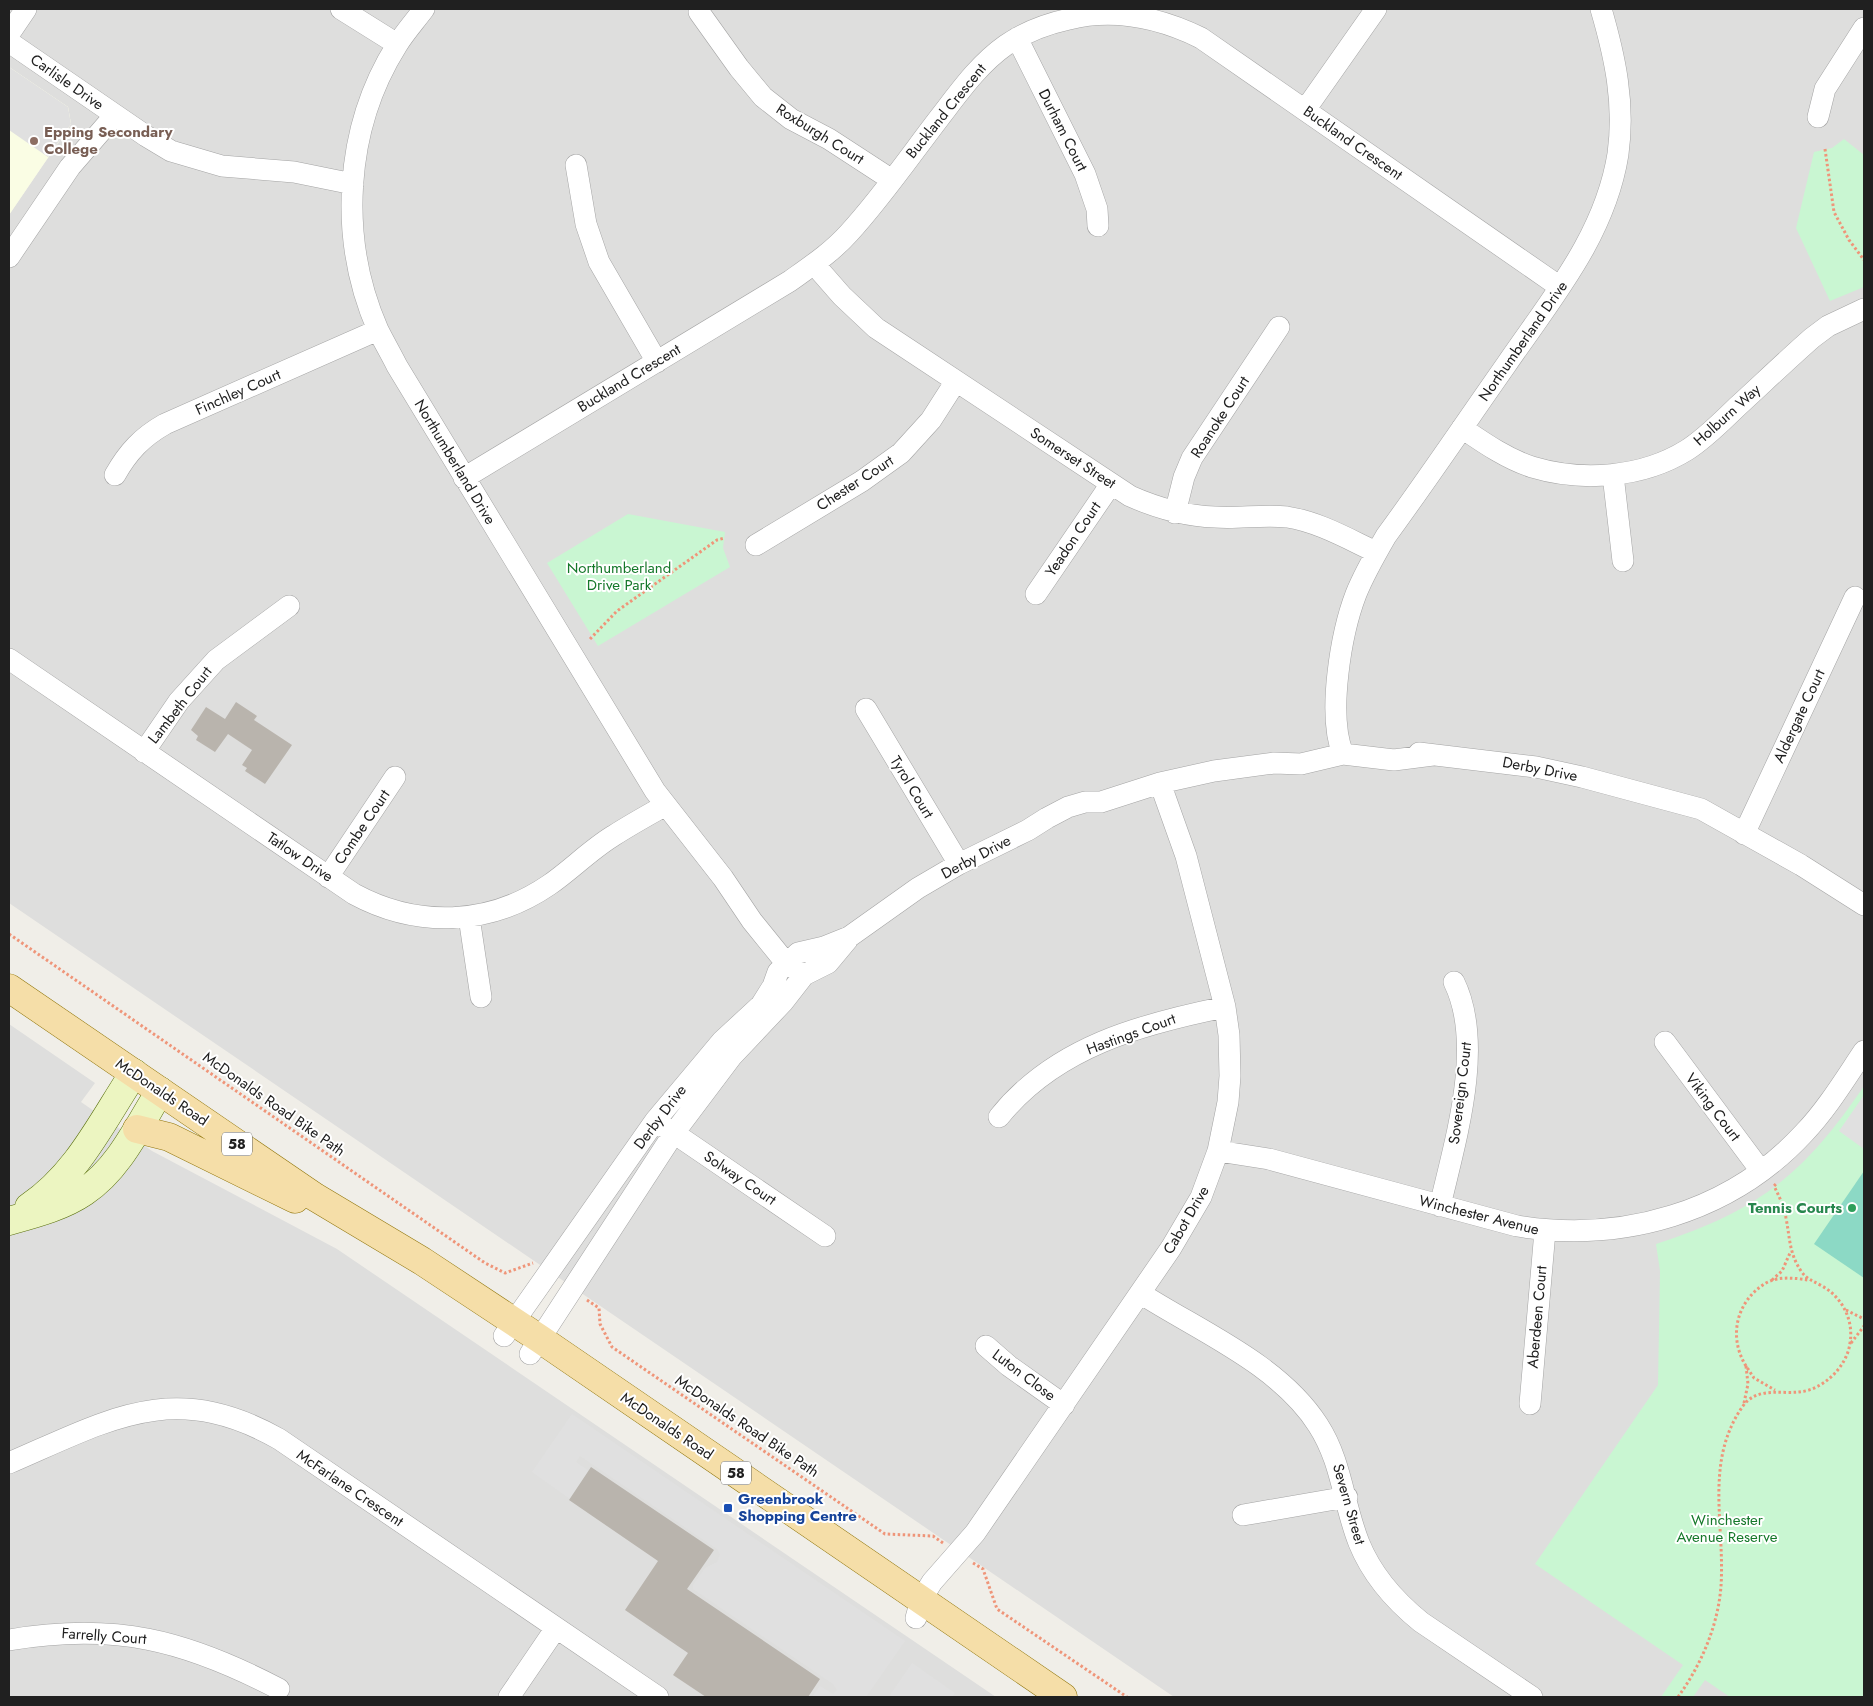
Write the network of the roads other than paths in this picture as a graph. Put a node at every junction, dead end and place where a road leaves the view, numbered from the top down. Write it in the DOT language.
graph roads {
  1 [pos="26,9"];
  2 [pos="341,9"];
  3 [pos="424,9"];
  4 [pos="1376,9"];
  5 [pos="1601,9"];
  6 [pos="699,12"];
  7 [pos="1117,12"];
  8 [pos="1864,28"];
  9 [pos="9,34"];
  10 [pos="1017,38"];
  11 [pos="9,42"];
  12 [pos="397,44"];
  13 [pos="108,110"];
  14 [pos="1305,110"];
  15 [pos="1818,117"];
  16 [pos="576,165"];
  17 [pos="354,175"];
  18 [pos="892,180"];
  19 [pos="1098,226"];
  20 [pos="9,256"];
  21 [pos="814,264"];
  22 [pos="1560,287"];
  23 [pos="1864,309"];
  24 [pos="1279,327"];
  25 [pos="378,330"];
  26 [pos="657,362"];
  27 [pos="956,381"];
  28 [pos="1462,428"];
  29 [pos="115,475"];
  30 [pos="1613,475"];
  31 [pos="464,478"];
  32 [pos="1111,484"];
  33 [pos="1175,512"];
  34 [pos="756,545"];
  35 [pos="1376,552"];
  36 [pos="1623,561"];
  37 [pos="1036,594"];
  38 [pos="1855,597"];
  39 [pos="288,606"];
  40 [pos="9,659"];
  41 [pos="866,709"];
  42 [pos="1342,744"];
  43 [pos="144,752"];
  44 [pos="395,777"];
  45 [pos="1166,782"];
  46 [pos="660,798"];
  47 [pos="1744,834"];
  48 [pos="958,864"];
  49 [pos="328,877"];
  50 [pos="1864,904"];
  51 [pos="469,917"];
  52 [pos="794,965"];
  53 [pos="1454,982"];
  54 [pos="9,988"];
  55 [pos="480,997"];
  56 [pos="1225,1006"];
  57 [pos="1665,1042"];
  58 [pos="1864,1051"];
  59 [pos="134,1074"];
  60 [pos="160,1091"];
  61 [pos="999,1117"];
  62 [pos="655,1121"];
  63 [pos="137,1129"];
  64 [pos="674,1133"];
  65 [pos="1220,1145"];
  66 [pos="1761,1171"];
  67 [pos="315,1197"];
  68 [pos="1440,1206"];
  69 [pos="9,1221"];
  70 [pos="1544,1231"];
  71 [pos="358,1232"];
  72 [pos="825,1236"];
  73 [pos="1143,1288"];
  74 [pos="509,1329"];
  75 [pos="535,1346"];
  76 [pos="986,1346"];
  77 [pos="1530,1404"];
  78 [pos="1064,1405"];
  79 [pos="9,1463"];
  80 [pos="1347,1497"];
  81 [pos="1243,1515"];
  82 [pos="923,1608"];
  83 [pos="556,1628"];
  84 [pos="9,1640"];
  85 [pos="279,1689"];
  86 [pos="509,1697"];
  87 [pos="658,1697"];
  88 [pos="1031,1697"];
  89 [pos="1063,1697"];
  90 [pos="1532,1697"];
  1 -- 9 [label="street"];
  2 -- 12 [label="street"];
  3 -- 12 [label="street, Northumberland Drive"];
  4 -- 14 [label="street"];
  5 -- 22 [label="street, Northumberland Drive"];
  6 -- 18 [label="street, Roxburgh Court"];
  7 -- 10 [label="street, Buckland Crescent"];
  7 -- 14 [label="street, Buckland Crescent"];
  8 -- 15 [label="street"];
  10 -- 18 [label="street, Buckland Crescent"];
  10 -- 19 [label="street, Durham Court"];
  11 -- 13 [label="street, Carlisle Drive"];
  12 -- 17 [label="street, Northumberland Drive"];
  13 -- 17 [label="street, Carlisle Drive"];
  13 -- 20 [label="street"];
  14 -- 22 [label="street, Buckland Crescent"];
  16 -- 26 [label="street"];
  17 -- 25 [label="street, Northumberland Drive"];
  18 -- 21 [label="street, Buckland Crescent"];
  21 -- 26 [label="street, Buckland Crescent"];
  21 -- 27 [label="street, Somerset Street"];
  22 -- 28 [label="street, Northumberland Drive"];
  23 -- 30 [label="street, Holburn Way"];
  24 -- 33 [label="street, Roanoke Court"];
  25 -- 29 [label="street, Finchley Court"];
  25 -- 31 [label="street, Northumberland Drive"];
  26 -- 31 [label="street, Buckland Crescent"];
  27 -- 32 [label="street, Somerset Street"];
  27 -- 34 [label="street, Chester Court"];
  28 -- 30 [label="street, Holburn Way"];
  28 -- 35 [label="street, Northumberland Drive"];
  30 -- 36 [label="street"];
  31 -- 46 [label="street, Northumberland Drive"];
  32 -- 33 [label="street, Somerset Street"];
  32 -- 37 [label="street, Yeadon Court"];
  33 -- 35 [label="street, Somerset Street"];
  35 -- 42 [label="street, Northumberland Drive"];
  38 -- 47 [label="street, Aldergate Court"];
  39 -- 43 [label="street, Lambeth Court"];
  40 -- 43 [label="street, Tatlow Drive"];
  41 -- 48 [label="street, Tyrol Court"];
  42 -- 45 [label="street, Derby Drive"];
  42 -- 47 [label="street, Derby Drive"];
  43 -- 49 [label="street, Tatlow Drive"];
  44 -- 49 [label="street, Combe Court"];
  45 -- 48 [label="street, Derby Drive"];
  45 -- 56 [label="street, Cabot Drive"];
  46 -- 51 [label="street, Tatlow Drive"];
  46 -- 52 [label="street, Northumberland Drive"];
  47 -- 50 [label="street, Derby Drive"];
  48 -- 52 [label="street, Derby Drive"];
  49 -- 51 [label="street, Tatlow Drive"];
  51 -- 55 [label="street"];
  52 -- 62 [label="street, Derby Drive"];
  52 -- 64 [label="street, Derby Drive"];
  53 -- 68 [label="street, Sovereign Court"];
  54 -- 59 [label="main road, McDonalds Road / 58"];
  56 -- 61 [label="street, Hastings Court"];
  56 -- 65 [label="street, Cabot Drive"];
  57 -- 66 [label="street, Viking Court"];
  58 -- 66 [label="street, Winchester Avenue"];
  59 -- 60 [label="main road, McDonalds Road / 58"];
  59 -- 69 [label="street"];
  60 -- 63 [label="street"];
  60 -- 67 [label="main road, McDonalds Road / 58"];
  62 -- 64 [label="street, Solway Court"];
  62 -- 74 [label="street, Derby Drive"];
  63 -- 69 [label="street"];
  63 -- 71 [label="main road"];
  64 -- 72 [label="street, Solway Court"];
  64 -- 75 [label="street, Derby Drive"];
  65 -- 68 [label="street, Winchester Avenue"];
  65 -- 73 [label="street, Cabot Drive"];
  66 -- 70 [label="street, Winchester Avenue"];
  67 -- 71 [label="main road, McDonalds Road / 58"];
  67 -- 74 [label="main road, McDonalds Road / 58"];
  68 -- 70 [label="street, Winchester Avenue"];
  70 -- 77 [label="street, Aberdeen Court"];
  71 -- 74 [label="main road, McDonalds Road / 58"];
  73 -- 78 [label="street, Cabot Drive"];
  73 -- 80 [label="street, Severn Street"];
  74 -- 75 [label="main road, McDonalds Road / 58"];
  75 -- 82 [label="main road, McDonalds Road / 58"];
  76 -- 78 [label="street, Luton Close"];
  78 -- 82 [label="street, Cabot Drive"];
  79 -- 83 [label="street, McFarlane Crescent"];
  80 -- 81 [label="street"];
  80 -- 90 [label="street, Severn Street"];
  82 -- 88 [label="main road, McDonalds Road / 58"];
  82 -- 89 [label="main road, McDonalds Road / 58"];
  83 -- 86 [label="street"];
  83 -- 87 [label="street, McFarlane Crescent"];
  84 -- 85 [label="street, Farrelly Court"];
}
